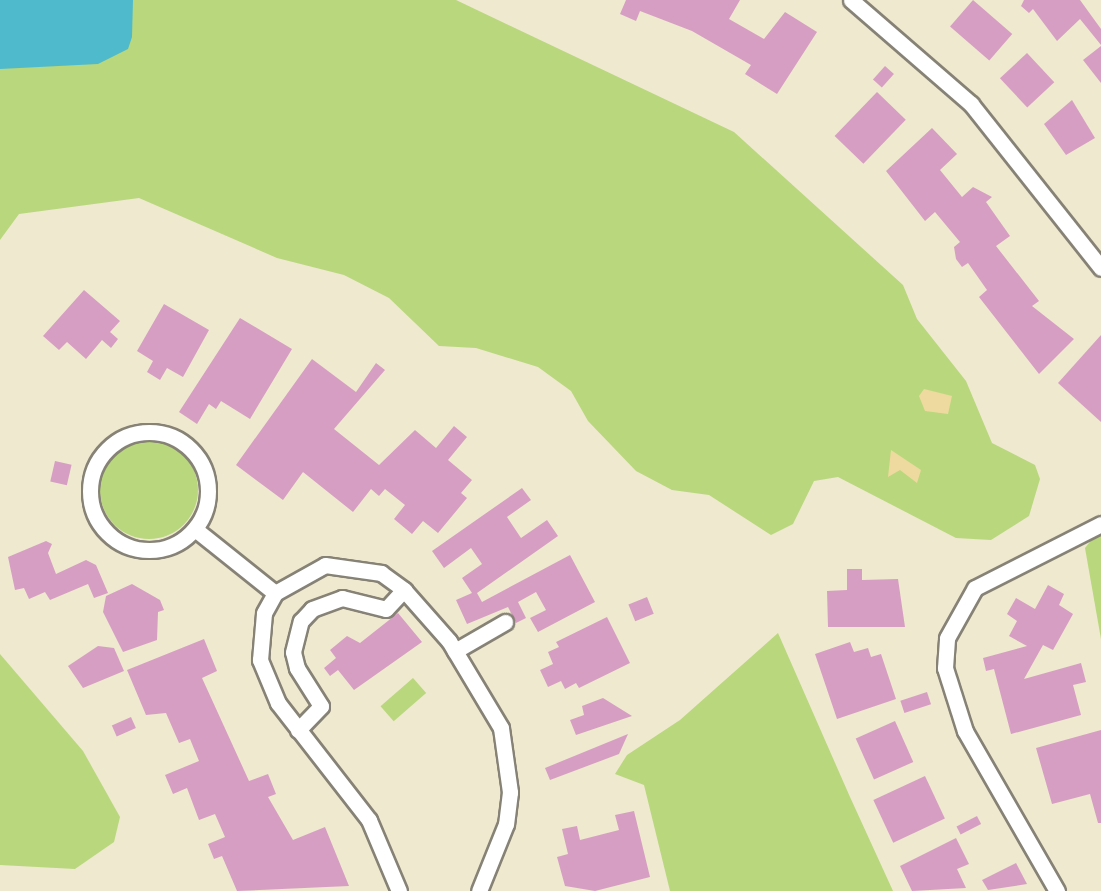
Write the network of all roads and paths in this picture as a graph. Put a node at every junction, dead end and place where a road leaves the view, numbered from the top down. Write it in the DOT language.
graph roads {
  1 [pos="851,0"];
  2 [pos="1101,268"];
  3 [pos="1101,524"];
  4 [pos="195,529"];
  5 [pos="404,590"];
  6 [pos="275,592"];
  7 [pos="505,622"];
  8 [pos="455,651"];
  9 [pos="298,730"];
  10 [pos="398,891"];
  11 [pos="478,891"];
  12 [pos="1058,891"];
  1 -- 2 [label="street"];
  3 -- 12 [label="street"];
  4 -- 4 [label="street"];
  4 -- 6 [label="street"];
  5 -- 6 [label="street"];
  5 -- 8 [label="street"];
  5 -- 9 [label="street"];
  6 -- 9 [label="street"];
  7 -- 8 [label="street"];
  8 -- 11 [label="street"];
  9 -- 10 [label="street"];
}
